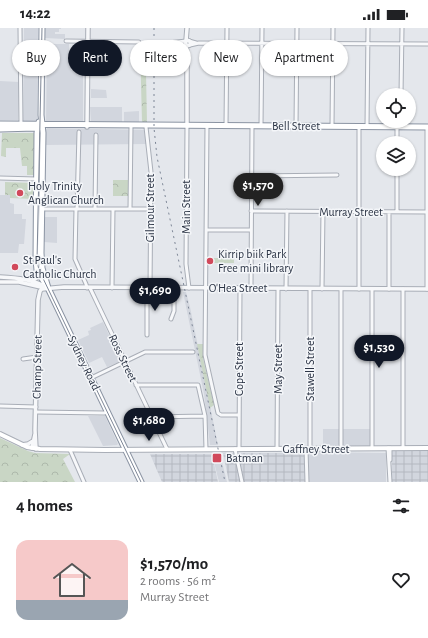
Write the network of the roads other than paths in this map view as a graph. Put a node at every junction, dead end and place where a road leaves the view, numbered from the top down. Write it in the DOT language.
graph roads {
  1 [pos="20,28"];
  2 [pos="42,28"];
  3 [pos="88,28"];
  4 [pos="187,28"];
  5 [pos="227,28"];
  6 [pos="262,28"];
  7 [pos="297,28"];
  8 [pos="333,28"];
  9 [pos="368,28"];
  10 [pos="402,28"];
  11 [pos="89,40"];
  12 [pos="187,40"];
  13 [pos="226,40"];
  14 [pos="262,40"];
  15 [pos="297,40"];
  16 [pos="332,40"];
  17 [pos="348,44"];
  18 [pos="368,44"];
  19 [pos="402,44"];
  20 [pos="428,44"];
  21 [pos="88,76"];
  22 [pos="187,76"];
  23 [pos="226,76"];
  24 [pos="262,76"];
  25 [pos="297,76"];
  26 [pos="332,76"];
  27 [pos="401,88"];
  28 [pos="0,124"];
  29 [pos="40,126"];
  30 [pos="87,126"];
  31 [pos="164,126"];
  32 [pos="187,126"];
  33 [pos="207,126"];
  34 [pos="226,126"];
  35 [pos="252,126"];
  36 [pos="261,126"];
  37 [pos="296,126"];
  38 [pos="332,126"];
  39 [pos="359,126"];
  40 [pos="367,126"];
  41 [pos="376,126"];
  42 [pos="416,126"];
  43 [pos="21,127"];
  44 [pos="131,127"];
  45 [pos="146,127"];
  46 [pos="428,127"];
  47 [pos="0,129"];
  48 [pos="78,132"];
  49 [pos="96,136"];
  50 [pos="428,172"];
  51 [pos="337,175"];
  52 [pos="251,176"];
  53 [pos="397,176"];
  54 [pos="0,178"];
  55 [pos="39,179"];
  56 [pos="39,209"];
  57 [pos="76,209"];
  58 [pos="95,209"];
  59 [pos="113,209"];
  60 [pos="130,209"];
  61 [pos="150,209"];
  62 [pos="251,211"];
  63 [pos="287,211"];
  64 [pos="323,211"];
  65 [pos="359,212"];
  66 [pos="390,212"];
  67 [pos="397,212"];
  68 [pos="428,212"];
  69 [pos="206,230"];
  70 [pos="251,230"];
  71 [pos="37,270"];
  72 [pos="0,277"];
  73 [pos="32,281"];
  74 [pos="0,282"];
  75 [pos="35,286"];
  76 [pos="48,288"];
  77 [pos="89,288"];
  78 [pos="112,288"];
  79 [pos="148,288"];
  80 [pos="174,288"];
  81 [pos="189,288"];
  82 [pos="206,288"];
  83 [pos="240,289"];
  84 [pos="251,289"];
  85 [pos="278,289"];
  86 [pos="286,289"];
  87 [pos="310,289"];
  88 [pos="322,289"];
  89 [pos="341,289"];
  90 [pos="359,289"];
  91 [pos="372,289"];
  92 [pos="389,289"];
  93 [pos="403,289"];
  94 [pos="428,289"];
  95 [pos="38,300"];
  96 [pos="171,319"];
  97 [pos="147,335"];
  98 [pos="193,352"];
  99 [pos="37,357"];
  100 [pos="23,359"];
  101 [pos="125,362"];
  102 [pos="91,378"];
  103 [pos="136,385"];
  104 [pos="0,406"];
  105 [pos="36,409"];
  106 [pos="108,412"];
  107 [pos="239,415"];
  108 [pos="151,416"];
  109 [pos="205,416"];
  110 [pos="35,433"];
  111 [pos="0,434"];
  112 [pos="33,441"];
  113 [pos="22,445"];
  114 [pos="341,448"];
  115 [pos="372,448"];
  116 [pos="389,448"];
  117 [pos="403,448"];
  118 [pos="428,448"];
  119 [pos="34,449"];
  120 [pos="167,449"];
  121 [pos="206,449"];
  122 [pos="237,449"];
  123 [pos="277,449"];
  124 [pos="308,449"];
  125 [pos="70,450"];
  126 [pos="126,450"];
  127 [pos="84,482"];
  128 [pos="141,482"];
  129 [pos="242,482"];
  130 [pos="307,482"];
  131 [pos="390,482"];
  1 -- 43 [label="street"];
  2 -- 29 [label="highway, Sydney Road"];
  3 -- 11 [label="street"];
  4 -- 12 [label="street"];
  5 -- 13 [label="street"];
  6 -- 14 [label="street"];
  7 -- 15 [label="street"];
  8 -- 16 [label="street"];
  9 -- 18 [label="street"];
  10 -- 19 [label="street"];
  17 -- 18 [label="street"];
  18 -- 19 [label="street"];
  18 -- 40 [label="street"];
  19 -- 20 [label="street"];
  19 -- 27 [label="street"];
  21 -- 30 [label="street"];
  22 -- 32 [label="street"];
  23 -- 34 [label="street"];
  24 -- 36 [label="street"];
  25 -- 37 [label="street"];
  26 -- 38 [label="street"];
  28 -- 43 [label="highway, Bell Street"];
  29 -- 30 [label="highway, Bell Street"];
  29 -- 43 [label="highway, Bell Street"];
  29 -- 55 [label="highway, Sydney Road"];
  30 -- 31 [label="highway, Bell Street"];
  30 -- 44 [label="highway, Bell Street"];
  31 -- 32 [label="highway, Bell Street"];
  31 -- 45 [label="highway, Bell Street"];
  32 -- 33 [label="highway, Bell Street"];
  32 -- 81 [label="street, Main Street"];
  33 -- 34 [label="highway, Bell Street"];
  33 -- 69 [label="street"];
  34 -- 35 [label="highway, Bell Street"];
  35 -- 36 [label="highway, Bell Street"];
  35 -- 52 [label="street"];
  36 -- 37 [label="highway, Bell Street"];
  37 -- 38 [label="highway, Bell Street"];
  38 -- 39 [label="highway, Bell Street"];
  39 -- 40 [label="highway, Bell Street"];
  39 -- 65 [label="street"];
  40 -- 41 [label="highway, Bell Street"];
  42 -- 46 [label="highway, Bell Street"];
  43 -- 47 [label="highway, Bell Street"];
  44 -- 45 [label="highway, Bell Street"];
  44 -- 60 [label="street"];
  45 -- 61 [label="street, Gilmour Street"];
  46 -- 50 [label="street"];
  48 -- 57 [label="street, Ross Street"];
  49 -- 58 [label="street"];
  50 -- 68 [label="street"];
  51 -- 52 [label="street"];
  52 -- 62 [label="street"];
  53 -- 67 [label="street"];
  54 -- 55 [label="street"];
  55 -- 56 [label="highway, Sydney Road"];
  56 -- 57 [label="street"];
  56 -- 71 [label="highway, Sydney Road"];
  56 -- 76 [label="highway, Sydney Road"];
  57 -- 58 [label="street"];
  57 -- 77 [label="street, Ross Street"];
  58 -- 59 [label="street"];
  59 -- 60 [label="street"];
  59 -- 78 [label="street"];
  60 -- 61 [label="street"];
  61 -- 79 [label="street, Gilmour Street"];
  62 -- 63 [label="street, Murray Street"];
  62 -- 70 [label="street"];
  63 -- 64 [label="street, Murray Street"];
  63 -- 86 [label="street"];
  64 -- 65 [label="street, Murray Street"];
  64 -- 88 [label="street"];
  65 -- 66 [label="street, Murray Street"];
  65 -- 90 [label="street"];
  66 -- 67 [label="street, Murray Street"];
  66 -- 92 [label="street"];
  67 -- 68 [label="street, Murray Street"];
  68 -- 94 [label="street"];
  69 -- 70 [label="street"];
  69 -- 82 [label="street"];
  70 -- 84 [label="street"];
  71 -- 73 [label="street"];
  71 -- 76 [label="highway, Sydney Road"];
  72 -- 73 [label="street"];
  73 -- 76 [label="street"];
  74 -- 75 [label="street"];
  75 -- 76 [label="street"];
  75 -- 95 [label="street, Champ Street"];
  76 -- 77 [label="street, O'Hea Street"];
  76 -- 95 [label="street"];
  76 -- 102 [label="highway, Sydney Road"];
  77 -- 78 [label="street, O'Hea Street"];
  77 -- 101 [label="street, Ross Street"];
  78 -- 79 [label="street, O'Hea Street"];
  79 -- 80 [label="street, O'Hea Street"];
  79 -- 97 [label="street, Gilmour Street"];
  80 -- 81 [label="street, O'Hea Street"];
  80 -- 96 [label="street"];
  81 -- 82 [label="street, O'Hea Street"];
  82 -- 83 [label="street, O'Hea Street"];
  82 -- 107 [label="street"];
  83 -- 84 [label="street, O'Hea Street"];
  83 -- 107 [label="street, Cope Street"];
  84 -- 85 [label="street, O'Hea Street"];
  85 -- 86 [label="street, O'Hea Street"];
  85 -- 123 [label="street, May Street"];
  86 -- 87 [label="street, O'Hea Street"];
  87 -- 88 [label="street, O'Hea Street"];
  87 -- 124 [label="street, Stawell Street"];
  88 -- 89 [label="street, O'Hea Street"];
  89 -- 90 [label="street, O'Hea Street"];
  89 -- 114 [label="street"];
  90 -- 91 [label="street, O'Hea Street"];
  91 -- 92 [label="street, O'Hea Street"];
  91 -- 115 [label="street"];
  92 -- 93 [label="street, O'Hea Street"];
  93 -- 94 [label="street, O'Hea Street"];
  93 -- 117 [label="street"];
  95 -- 99 [label="street, Champ Street"];
  98 -- 101 [label="street"];
  99 -- 100 [label="street"];
  99 -- 105 [label="street, Champ Street"];
  101 -- 102 [label="street"];
  101 -- 103 [label="street, Ross Street"];
  102 -- 106 [label="highway, Sydney Road"];
  103 -- 108 [label="street, Ross Street"];
  103 -- 109 [label="street"];
  104 -- 105 [label="street"];
  105 -- 106 [label="street"];
  105 -- 110 [label="street, Champ Street"];
  106 -- 126 [label="highway, Sydney Road"];
  107 -- 122 [label="street, Cope Street"];
  108 -- 109 [label="street"];
  108 -- 120 [label="street, Ross Street"];
  109 -- 121 [label="street"];
  110 -- 112 [label="street, Champ Street"];
  110 -- 119 [label="street, Champ Street"];
  111 -- 113 [label="main road, Gaffney Street"];
  112 -- 113 [label="street"];
  112 -- 119 [label="street, Champ Street"];
  113 -- 119 [label="main road, Gaffney Street"];
  114 -- 115 [label="main road, Gaffney Street"];
  114 -- 124 [label="main road, Gaffney Street"];
  115 -- 116 [label="main road, Gaffney Street"];
  116 -- 117 [label="main road, Gaffney Street"];
  116 -- 131 [label="street"];
  117 -- 118 [label="main road, Gaffney Street"];
  119 -- 125 [label="main road, Gaffney Street"];
  120 -- 121 [label="main road, Gaffney Street"];
  120 -- 126 [label="main road, Gaffney Street"];
  121 -- 122 [label="main road, Gaffney Street"];
  122 -- 123 [label="main road, Gaffney Street"];
  122 -- 129 [label="street, Cope Street"];
  123 -- 124 [label="main road, Gaffney Street"];
  124 -- 130 [label="street, Stawell Street"];
  125 -- 126 [label="main road, Gaffney Street"];
  125 -- 127 [label="street"];
  126 -- 128 [label="highway, Sydney Road"];
}
